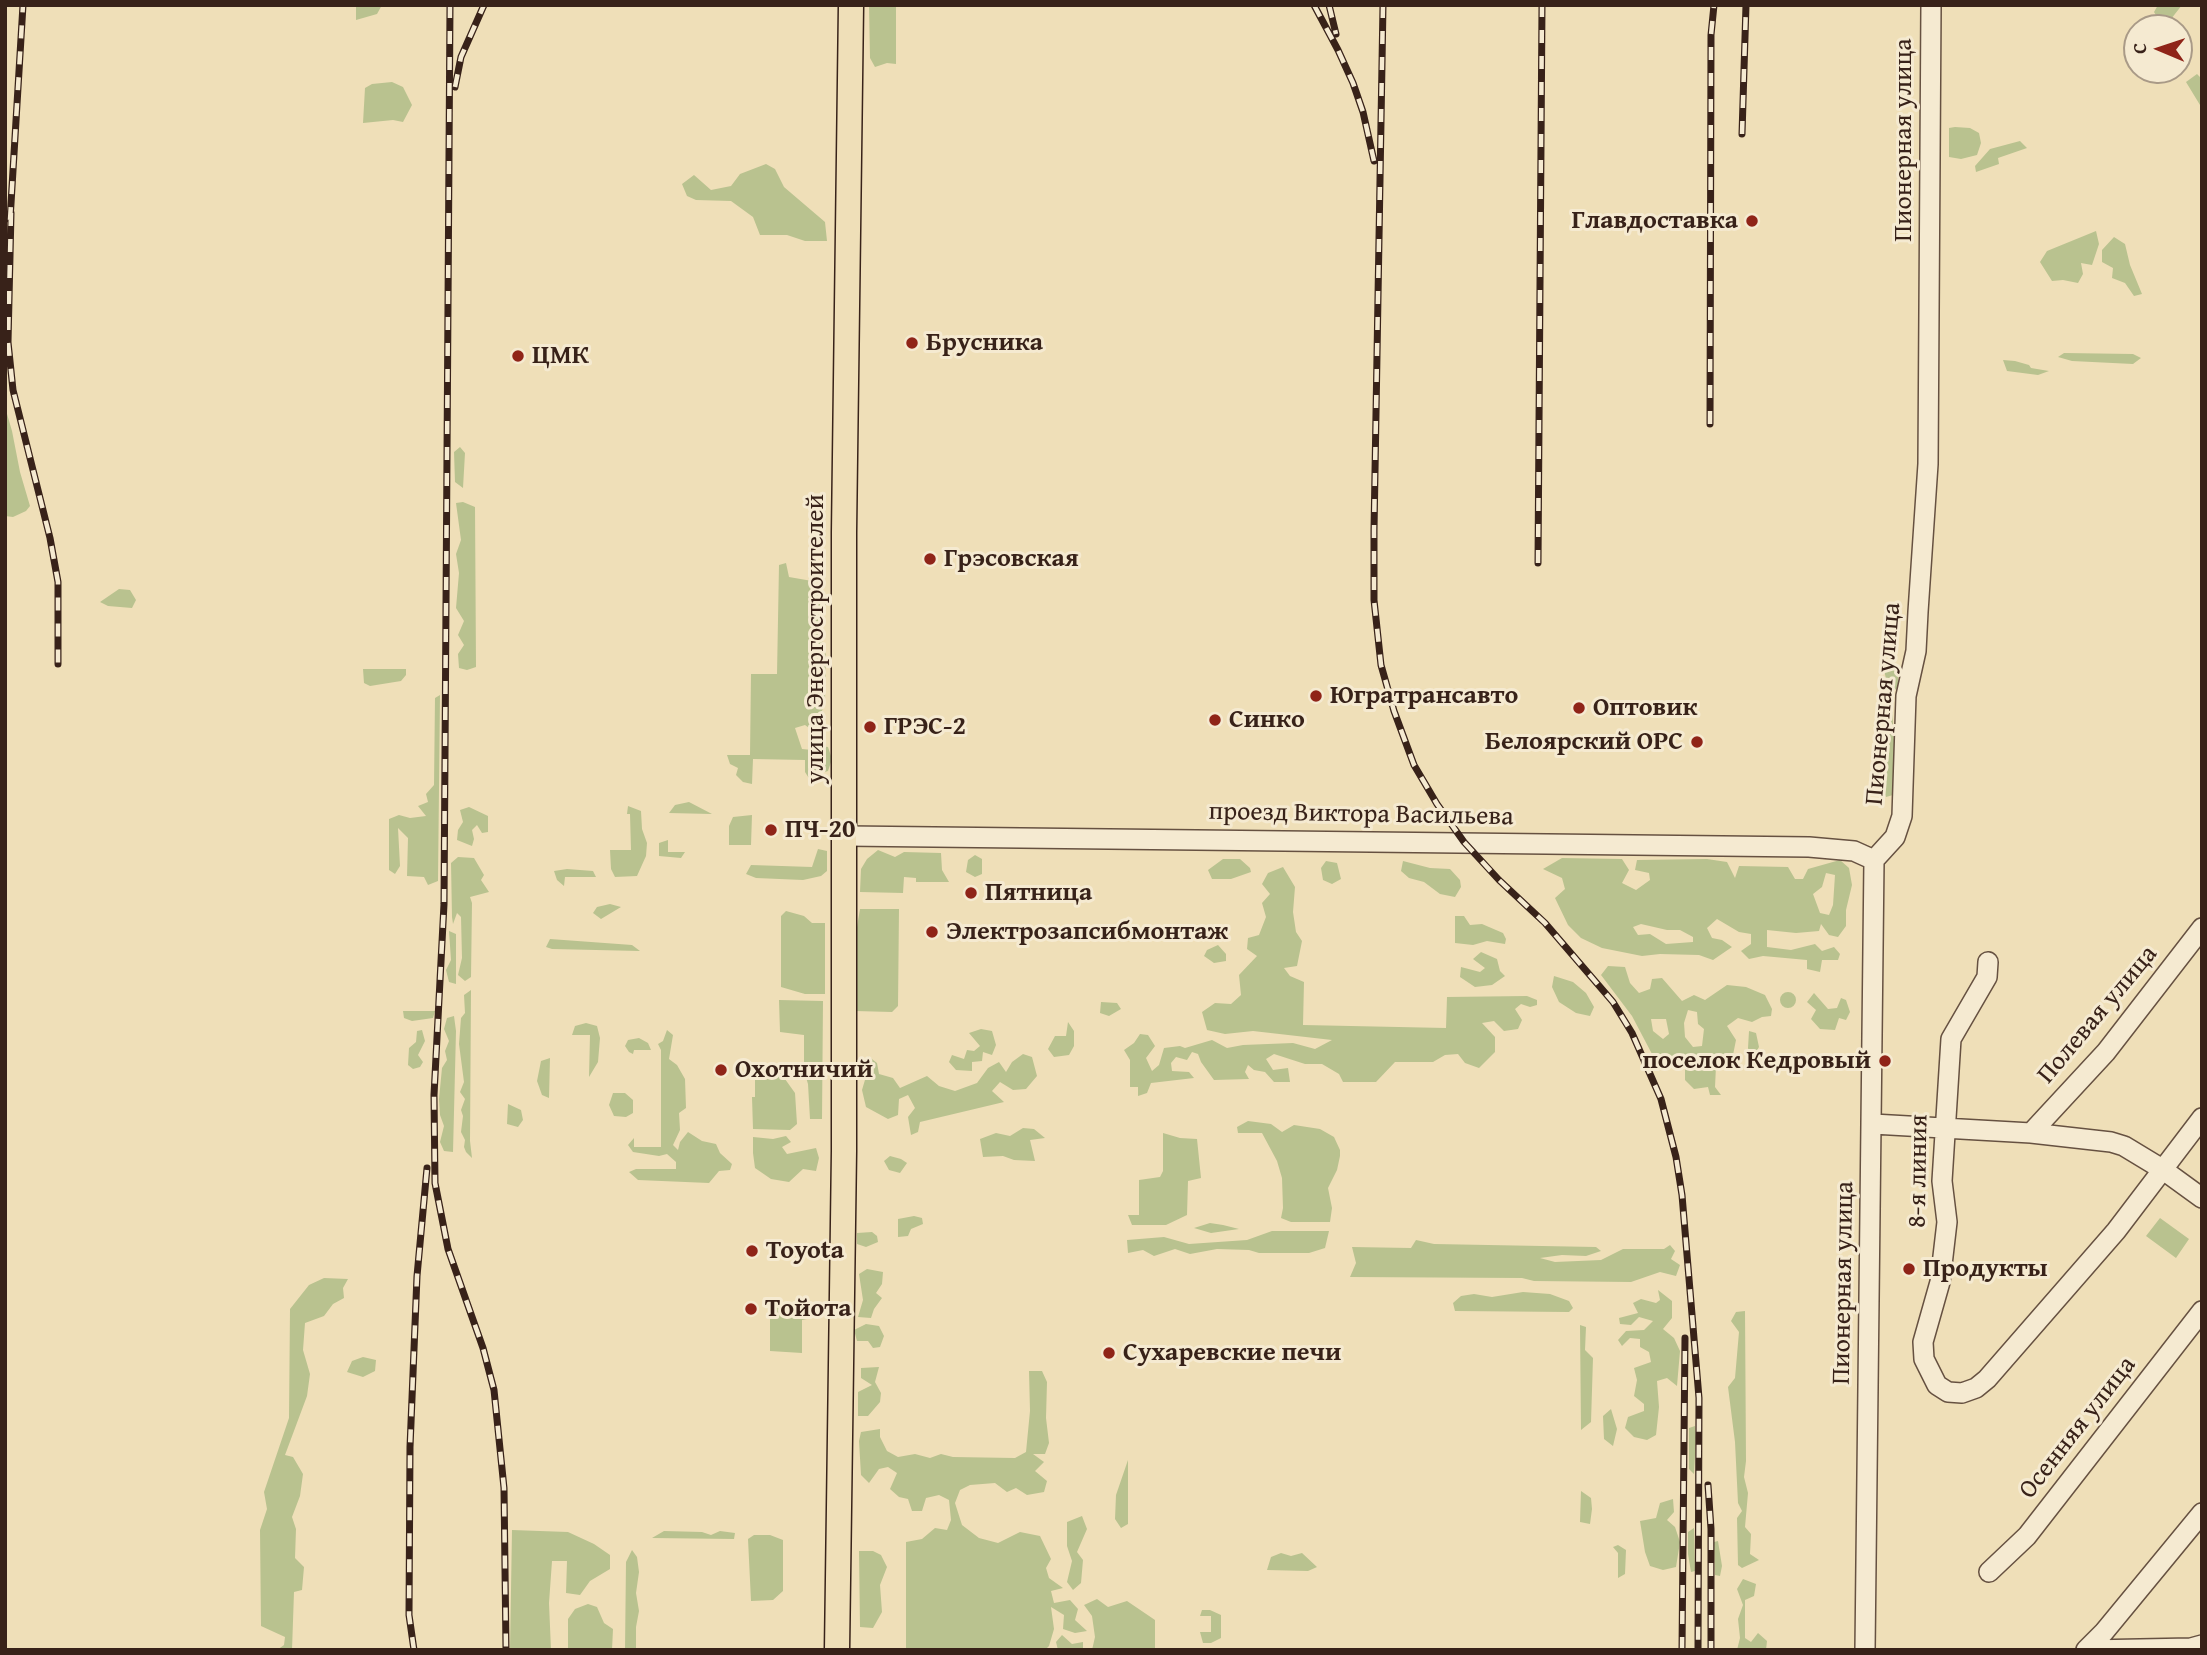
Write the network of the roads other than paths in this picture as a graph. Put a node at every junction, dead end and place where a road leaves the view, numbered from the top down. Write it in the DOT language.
graph roads {
  1 [pos="851,5"];
  2 [pos="1931,5"];
  3 [pos="846,836"];
  4 [pos="1874,860"];
  5 [pos="2202,928"];
  6 [pos="1988,962"];
  7 [pos="2202,1118"];
  8 [pos="1872,1124"];
  9 [pos="1945,1128"];
  10 [pos="2031,1133"];
  11 [pos="2168,1161"];
  12 [pos="2202,1198"];
  13 [pos="2202,1311"];
  14 [pos="2202,1513"];
  15 [pos="1989,1572"];
  16 [pos="2202,1645"];
  17 [pos="836,1650"];
  18 [pos="1865,1650"];
  19 [pos="2087,1650"];
  1 -- 3 [label="main road, улица Энергостроителей"];
  2 -- 4 [label="street, Пионерная улица"];
  3 -- 4 [label="street, проезд Виктора Васильева"];
  3 -- 17 [label="main road, улица Энергостроителей"];
  4 -- 8 [label="street, Пионерная улица"];
  5 -- 10 [label="street, Полевая улица"];
  6 -- 9 [label="street, 8-я линия"];
  7 -- 11 [label="street"];
  8 -- 9 [label="street"];
  8 -- 18 [label="street, Пионерная улица"];
  9 -- 10 [label="street"];
  9 -- 11 [label="street, 8-я линия"];
  10 -- 11 [label="street"];
  11 -- 12 [label="street"];
  13 -- 15 [label="street, Осенняя улица"];
  14 -- 19 [label="street"];
  16 -- 19 [label="street"];
}
